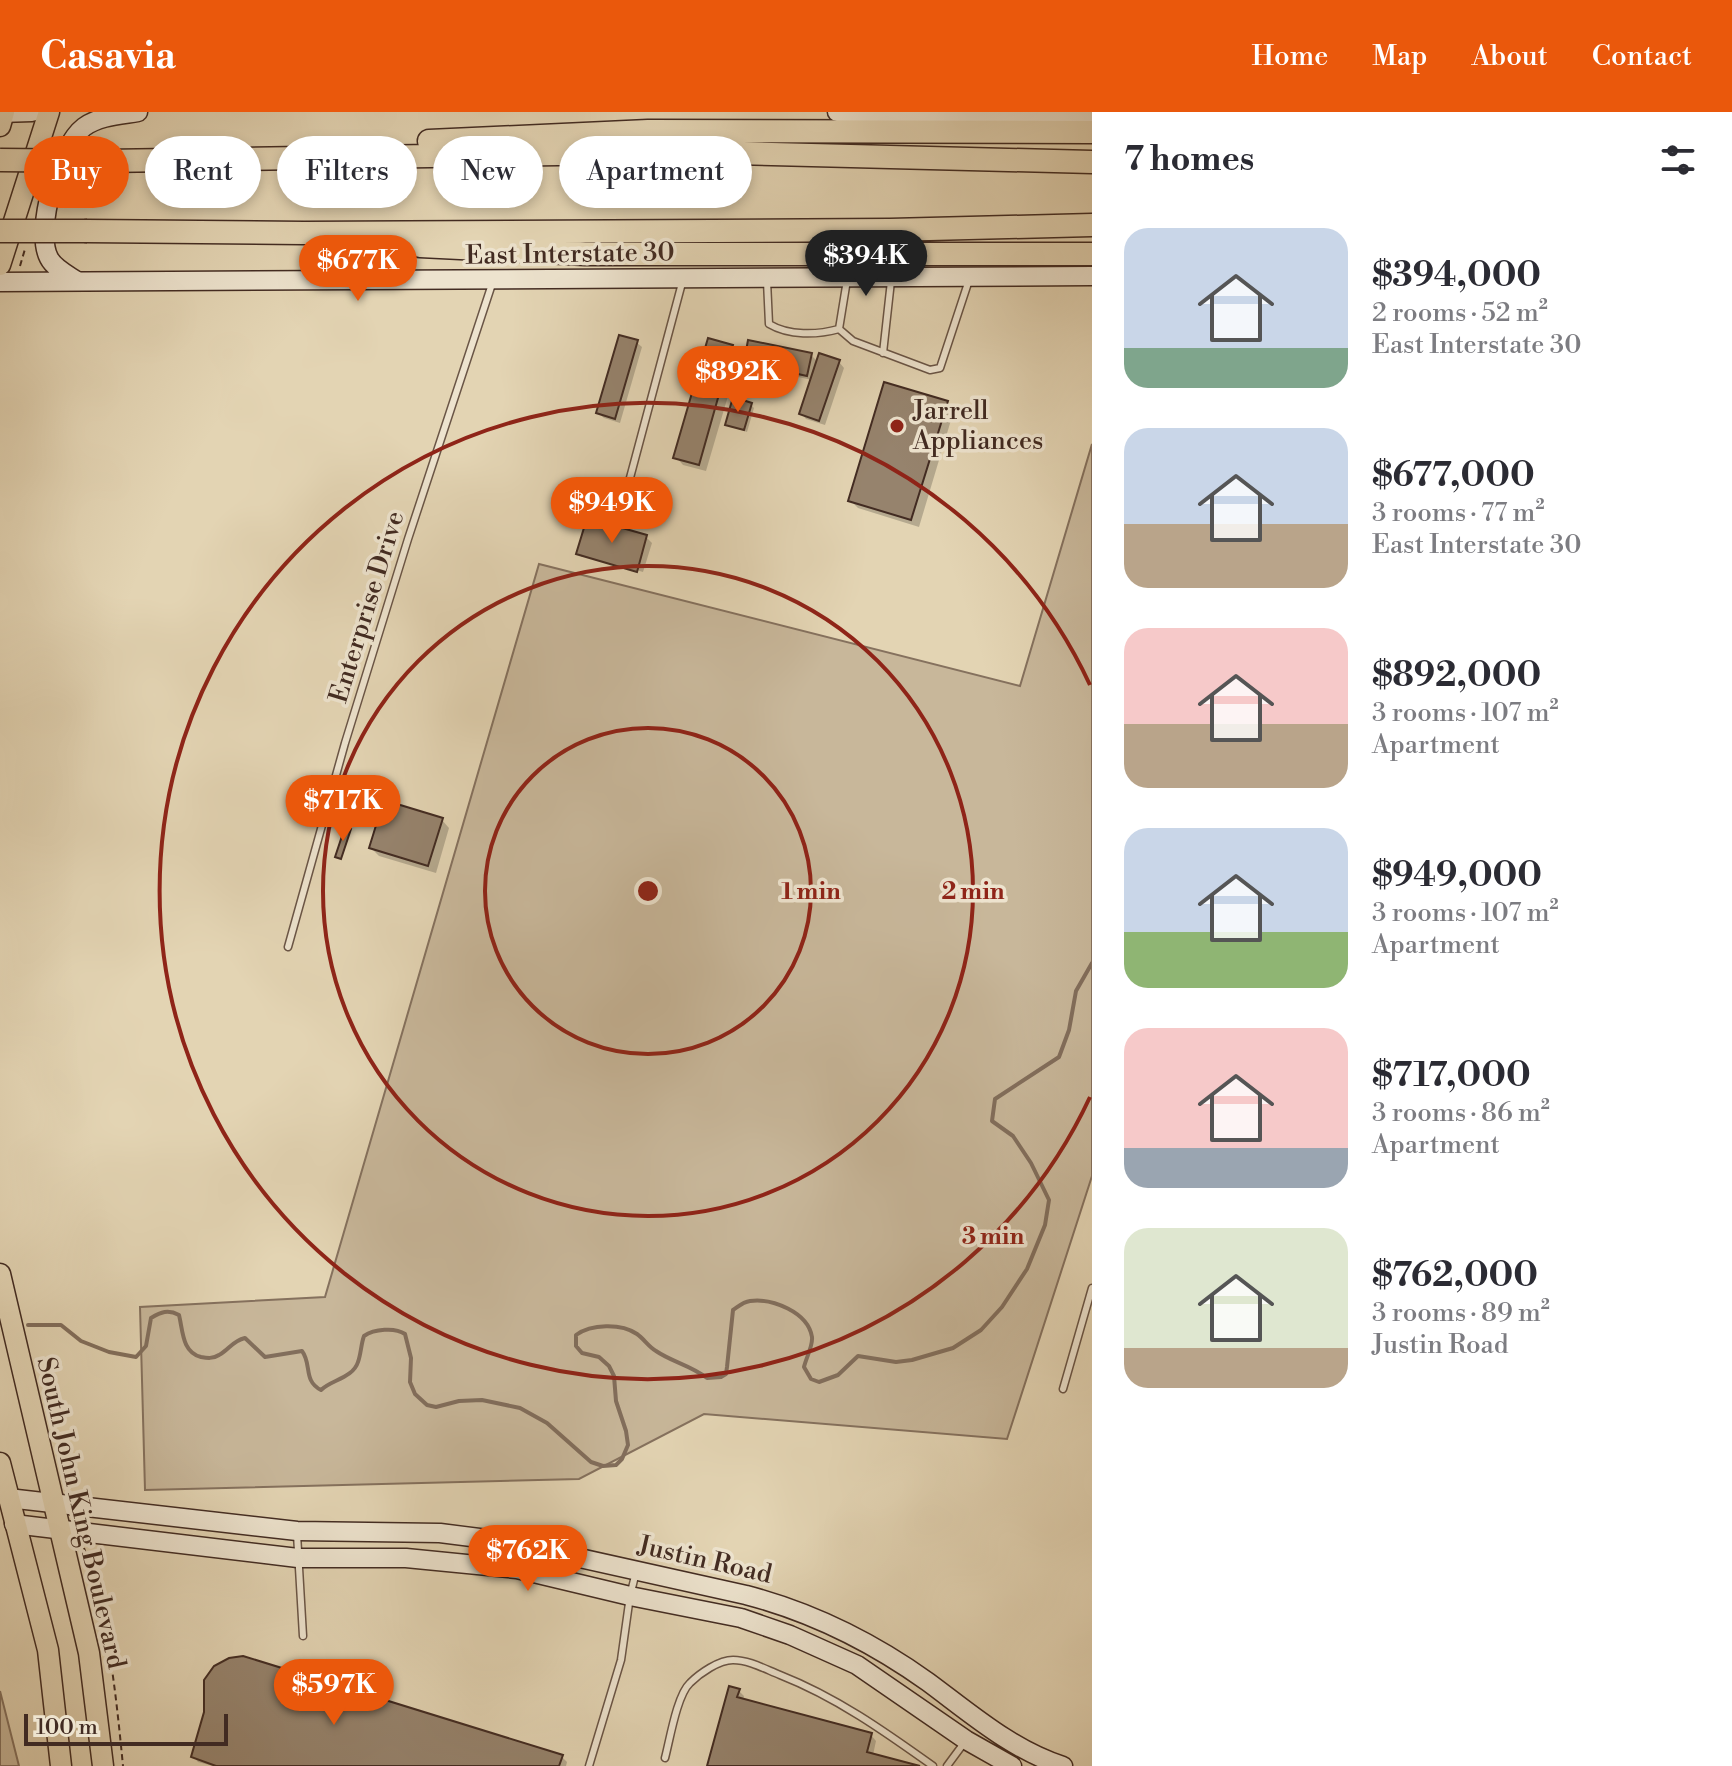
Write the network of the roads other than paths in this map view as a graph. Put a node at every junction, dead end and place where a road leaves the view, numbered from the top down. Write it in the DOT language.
graph roads {
  1 [pos="32,112"];
  2 [pos="49,112"];
  3 [pos="138,112"];
  4 [pos="837,112"];
  5 [pos="997,114"];
  6 [pos="2,116"];
  7 [pos="1092,117"];
  8 [pos="1092,132"];
  9 [pos="0,147"];
  10 [pos="24,150"];
  11 [pos="261,153"];
  12 [pos="261,157"];
  13 [pos="0,160"];
  14 [pos="24,160"];
  15 [pos="1092,162"];
  16 [pos="1092,225"];
  17 [pos="0,231"];
  18 [pos="35,231"];
  19 [pos="304,233"];
  20 [pos="0,242"];
  21 [pos="1092,254"];
  22 [pos="0,265"];
  23 [pos="1092,276"];
  24 [pos="767,277"];
  25 [pos="847,277"];
  26 [pos="891,277"];
  27 [pos="969,277"];
  28 [pos="683,279"];
  29 [pos="77,281"];
  30 [pos="493,281"];
  31 [pos="0,282"];
  32 [pos="839,329"];
  33 [pos="883,353"];
  34 [pos="623,504"];
  35 [pos="288,947"];
  36 [pos="0,1274"];
  37 [pos="1092,1288"];
  38 [pos="1063,1389"];
  39 [pos="0,1463"];
  40 [pos="8,1498"];
  41 [pos="54,1503"];
  42 [pos="14,1524"];
  43 [pos="60,1529"];
  44 [pos="297,1531"];
  45 [pos="298,1558"];
  46 [pos="636,1571"];
  47 [pos="630,1596"];
  48 [pos="303,1636"];
  49 [pos="979,1720"];
  50 [pos="966,1740"];
  51 [pos="665,1758"];
  52 [pos="61,1766"];
  53 [pos="103,1766"];
  54 [pos="589,1766"];
  55 [pos="933,1766"];
  56 [pos="947,1766"];
  57 [pos="1012,1766"];
  58 [pos="1063,1766"];
  1 -- 6 [label="street"];
  2 -- 22 [label="main road"];
  3 -- 29 [label="street"];
  4 -- 5 [label="street"];
  5 -- 7 [label="street"];
  8 -- 11 [label="highway"];
  9 -- 10 [label="highway"];
  12 -- 15 [label="highway"];
  13 -- 14 [label="highway, bridge"];
  16 -- 19 [label="highway"];
  17 -- 18 [label="highway, bridge"];
  18 -- 19 [label="highway, bridge"];
  18 -- 20 [label="highway"];
  19 -- 21 [label="highway"];
  23 -- 27 [label="street, East Interstate 30"];
  24 -- 25 [label="street, East Interstate 30"];
  24 -- 28 [label="street, East Interstate 30"];
  24 -- 32 [label="lane"];
  25 -- 26 [label="street, East Interstate 30"];
  25 -- 32 [label="lane"];
  26 -- 27 [label="street, East Interstate 30"];
  26 -- 33 [label="lane"];
  27 -- 33 [label="lane"];
  28 -- 30 [label="street, East Interstate 30"];
  28 -- 34 [label="lane"];
  29 -- 30 [label="street, East Interstate 30"];
  29 -- 31 [label="street, East Interstate 30"];
  30 -- 35 [label="lane, Enterprise Drive"];
  32 -- 33 [label="lane"];
  36 -- 41 [label="main road, South John King Boulevard"];
  37 -- 38 [label="lane"];
  39 -- 40 [label="main road"];
  40 -- 41 [label="street, Justin Road"];
  40 -- 42 [label="main road"];
  41 -- 43 [label="main road, South John King Boulevard"];
  41 -- 44 [label="street, Justin Road"];
  42 -- 43 [label="street, Justin Road"];
  42 -- 52 [label="main road"];
  43 -- 45 [label="street, Justin Road"];
  43 -- 53 [label="main road, South John King Boulevard"];
  44 -- 45 [label="lane"];
  44 -- 46 [label="street, Justin Road"];
  45 -- 47 [label="street, Justin Road"];
  45 -- 48 [label="lane"];
  46 -- 47 [label="lane"];
  46 -- 49 [label="street, Justin Road"];
  47 -- 50 [label="street, Justin Road"];
  47 -- 54 [label="lane"];
  49 -- 50 [label="street"];
  49 -- 58 [label="street, Justin Road"];
  50 -- 56 [label="lane"];
  50 -- 57 [label="street, Justin Road"];
  51 -- 55 [label="lane"];
}
